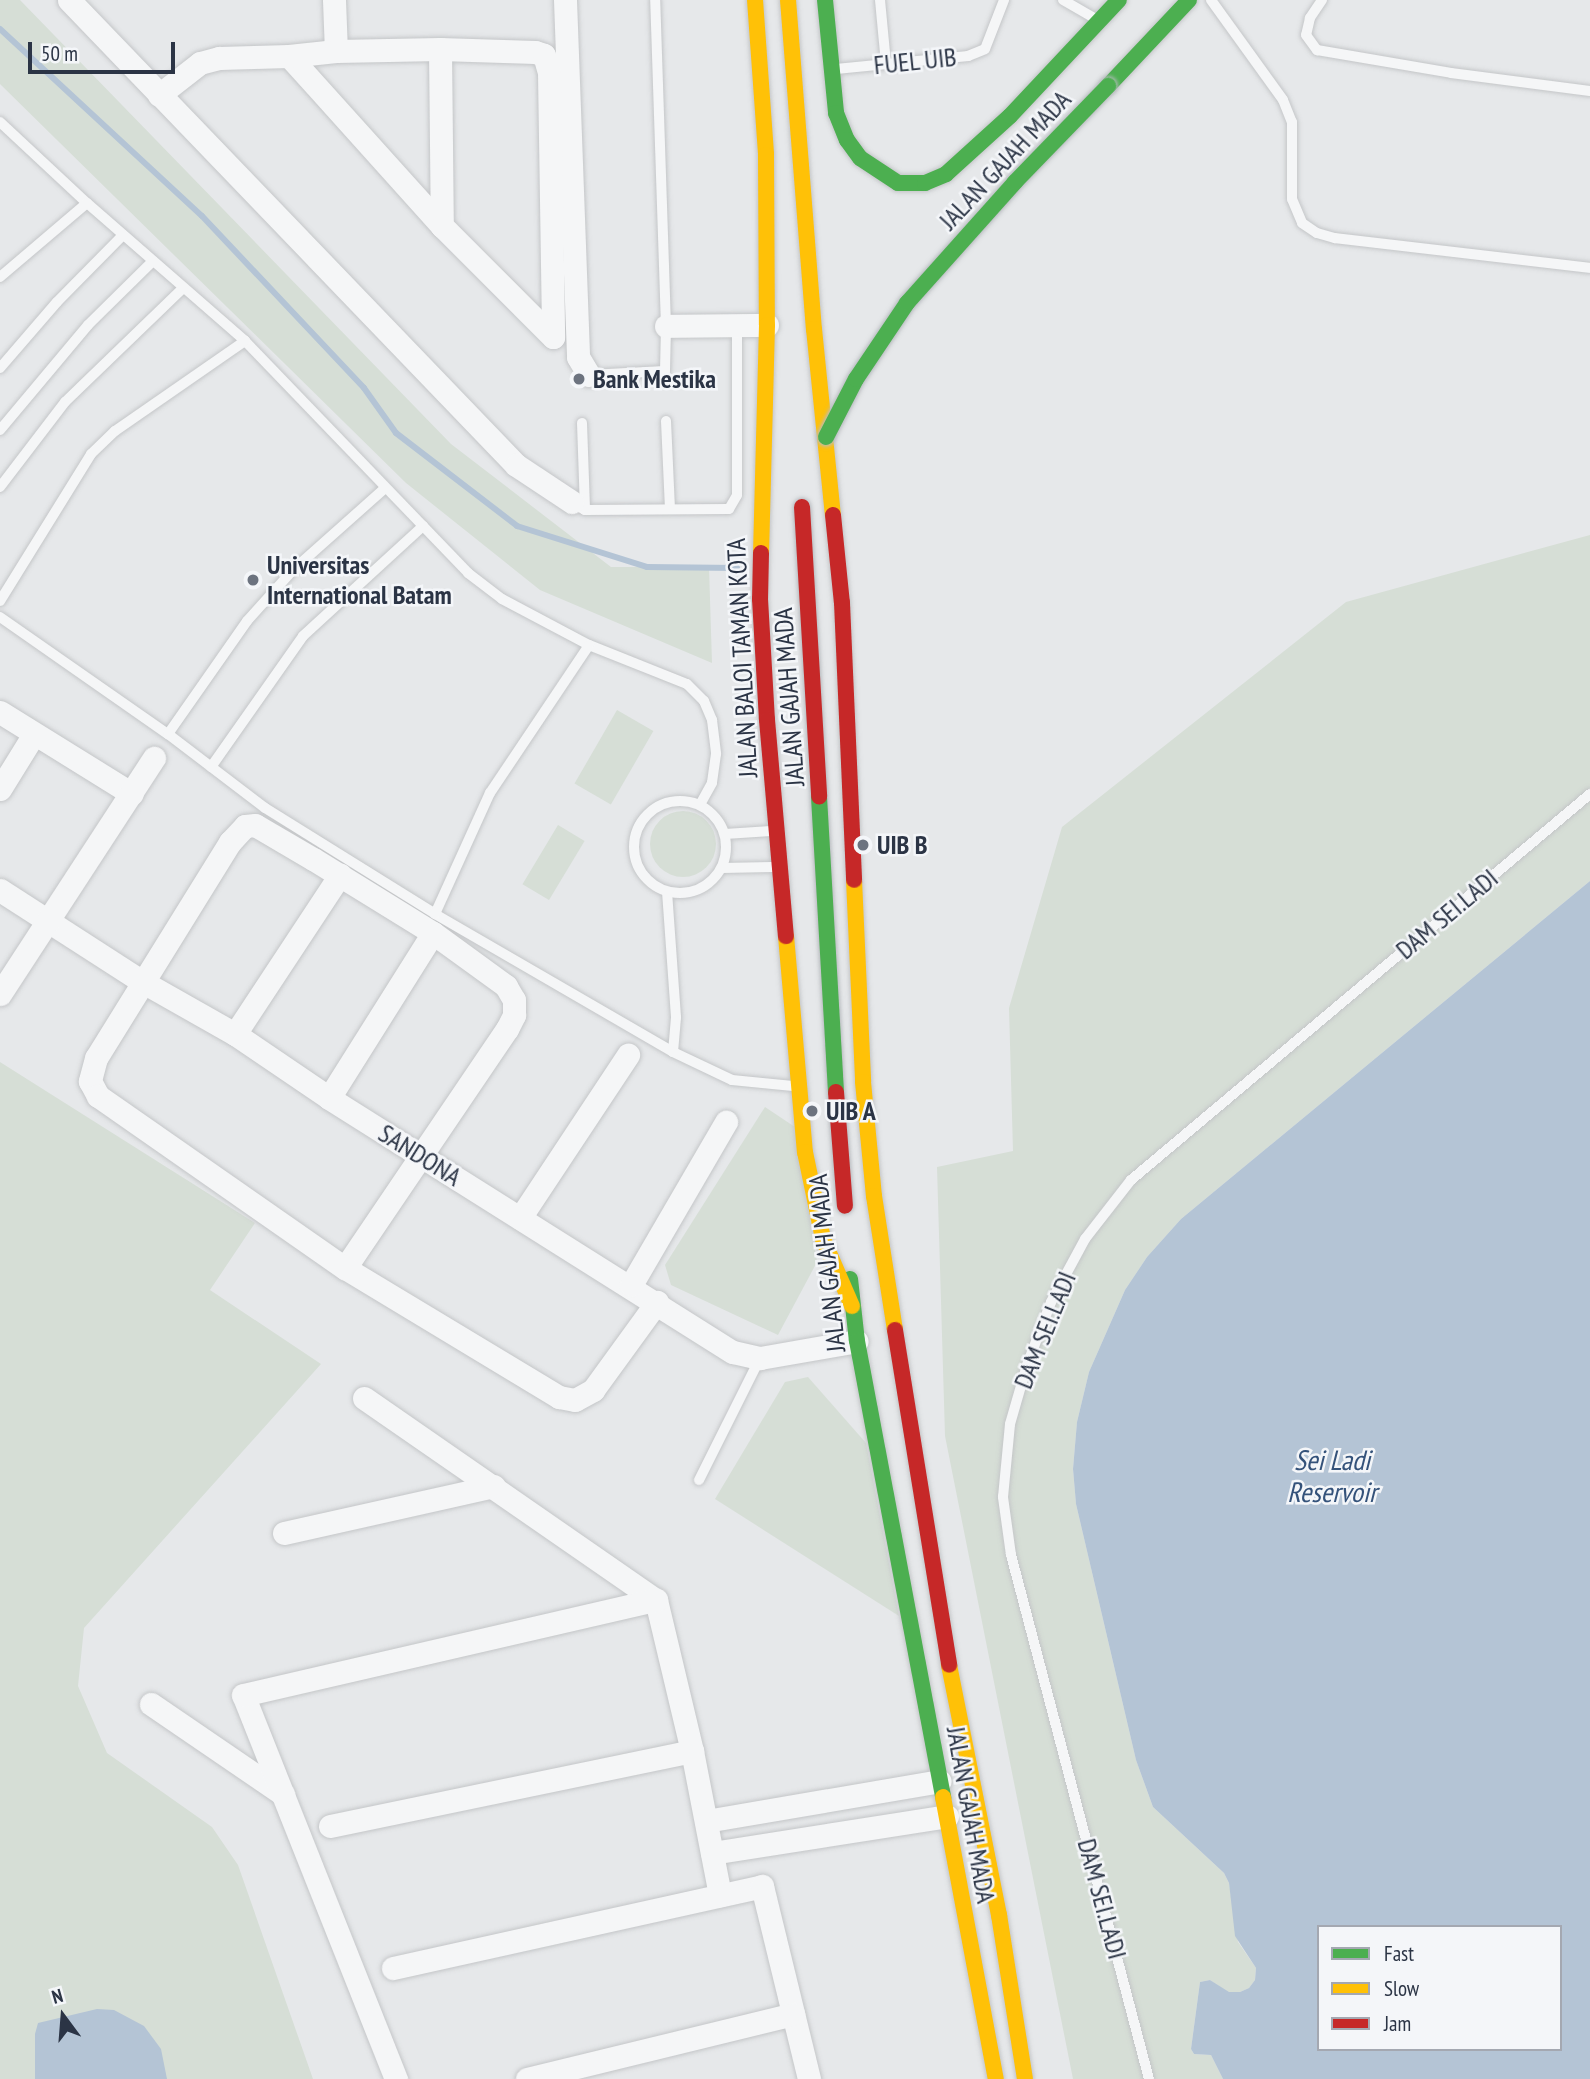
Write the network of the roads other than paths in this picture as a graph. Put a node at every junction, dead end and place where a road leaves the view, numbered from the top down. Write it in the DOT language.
graph roads {
  1 [pos="69,0"];
  2 [pos="334,0"];
  3 [pos="565,0"];
  4 [pos="655,0"];
  5 [pos="755,0"];
  6 [pos="788,0"];
  7 [pos="825,0"];
  8 [pos="880,0"];
  9 [pos="1004,0"];
  10 [pos="1063,0"];
  11 [pos="1119,0"];
  12 [pos="1189,0"];
  13 [pos="1211,0"];
  14 [pos="1322,0"];
  15 [pos="93,8"];
  16 [pos="1098,20"];
  17 [pos="440,49"];
  18 [pos="336,51"];
  19 [pos="289,56"];
  20 [pos="886,64"];
  21 [pos="823,70"];
  22 [pos="1590,91"];
  23 [pos="159,94"];
  24 [pos="0,122"];
  25 [pos="87,204"];
  26 [pos="442,226"];
  27 [pos="123,235"];
  28 [pos="153,261"];
  29 [pos="1590,268"];
  30 [pos="0,277"];
  31 [pos="183,288"];
  32 [pos="767,325"];
  33 [pos="666,326"];
  34 [pos="737,326"];
  35 [pos="245,341"];
  36 [pos="0,368"];
  37 [pos="589,375"];
  38 [pos="666,421"];
  39 [pos="582,423"];
  40 [pos="0,430"];
  41 [pos="812,472"];
  42 [pos="0,487"];
  43 [pos="385,488"];
  44 [pos="804,495"];
  45 [pos="578,506"];
  46 [pos="670,509"];
  47 [pos="423,526"];
  48 [pos="790,577"];
  49 [pos="774,585"];
  50 [pos="760,599"];
  51 [pos="0,601"];
  52 [pos="842,603"];
  53 [pos="0,617"];
  54 [pos="589,645"];
  55 [pos="0,712"];
  56 [pos="34,734"];
  57 [pos="168,734"];
  58 [pos="154,758"];
  59 [pos="211,767"];
  60 [pos="0,789"];
  61 [pos="132,794"];
  62 [pos="1590,794"];
  63 [pos="700,805"];
  64 [pos="776,831"];
  65 [pos="725,834"];
  66 [pos="778,867"];
  67 [pos="722,868"];
  68 [pos="341,874"];
  69 [pos="0,890"];
  70 [pos="667,892"];
  71 [pos="49,923"];
  72 [pos="434,924"];
  73 [pos="143,982"];
  74 [pos="0,994"];
  75 [pos="235,1034"];
  76 [pos="673,1052"];
  77 [pos="628,1055"];
  78 [pos="799,1086"];
  79 [pos="329,1098"];
  80 [pos="726,1122"];
  81 [pos="423,1156"];
  82 [pos="846,1213"];
  83 [pos="520,1218"];
  84 [pos="849,1256"];
  85 [pos="345,1268"];
  86 [pos="631,1285"];
  87 [pos="657,1302"];
  88 [pos="852,1306"];
  89 [pos="857,1341"];
  90 [pos="760,1359"];
  91 [pos="365,1398"];
  92 [pos="699,1480"];
  93 [pos="494,1486"];
  94 [pos="284,1533"];
  95 [pos="656,1600"];
  96 [pos="151,1704"];
  97 [pos="692,1751"];
  98 [pos="940,1781"];
  99 [pos="282,1794"];
  100 [pos="947,1816"];
  101 [pos="706,1821"];
  102 [pos="330,1826"];
  103 [pos="712,1853"];
  104 [pos="720,1895"];
  105 [pos="393,1968"];
  106 [pos="793,2014"];
  107 [pos="396,2079"];
  108 [pos="527,2079"];
  109 [pos="809,2079"];
  110 [pos="996,2079"];
  111 [pos="1025,2079"];
  112 [pos="1149,2079"];
  1 -- 15 [label="street"];
  2 -- 18 [label="street"];
  3 -- 37 [label="street"];
  4 -- 33 [label="lane"];
  5 -- 32 [label="highway, JALAN BALOI TAMAN KOTA"];
  6 -- 52 [label="highway, JALAN GAJAH MADA"];
  7 -- 21 [label="highway"];
  8 -- 20 [label="lane"];
  9 -- 20 [label="lane, FUEL UIB"];
  10 -- 16 [label="lane"];
  11 -- 16 [label="highway"];
  12 -- 41 [label="highway, JALAN GAJAH MADA, bridge"];
  13 -- 29 [label="lane"];
  14 -- 22 [label="lane"];
  15 -- 23 [label="street"];
  16 -- 21 [label="highway"];
  17 -- 18 [label="street"];
  17 -- 26 [label="street"];
  17 -- 26 [label="street"];
  18 -- 19 [label="street"];
  19 -- 23 [label="street"];
  19 -- 26 [label="street"];
  20 -- 21 [label="lane, FUEL UIB"];
  23 -- 45 [label="street"];
  24 -- 25 [label="lane"];
  25 -- 27 [label="lane"];
  25 -- 30 [label="lane"];
  27 -- 28 [label="lane"];
  27 -- 36 [label="lane"];
  28 -- 31 [label="lane"];
  28 -- 40 [label="lane"];
  31 -- 35 [label="lane"];
  31 -- 42 [label="lane"];
  32 -- 34 [label="street"];
  32 -- 50 [label="highway, JALAN BALOI TAMAN KOTA"];
  33 -- 34 [label="street"];
  33 -- 37 [label="lane"];
  34 -- 46 [label="lane"];
  35 -- 43 [label="lane"];
  35 -- 51 [label="lane"];
  38 -- 46 [label="lane"];
  39 -- 45 [label="lane"];
  43 -- 47 [label="lane"];
  43 -- 57 [label="lane"];
  44 -- 82 [label="highway, JALAN GAJAH MADA, bridge"];
  45 -- 46 [label="lane"];
  47 -- 54 [label="lane"];
  47 -- 59 [label="lane"];
  48 -- 52 [label="highway"];
  49 -- 50 [label="highway"];
  50 -- 64 [label="highway, JALAN BALOI TAMAN KOTA"];
  52 -- 111 [label="highway, JALAN GAJAH MADA"];
  53 -- 57 [label="lane"];
  54 -- 63 [label="lane"];
  54 -- 72 [label="lane"];
  55 -- 56 [label="street"];
  56 -- 60 [label="street"];
  56 -- 61 [label="street"];
  57 -- 59 [label="lane"];
  58 -- 61 [label="street"];
  59 -- 72 [label="lane"];
  61 -- 71 [label="street"];
  62 -- 112 [label="lane, DAM SEI.LADI"];
  63 -- 65 [label="lane"];
  63 -- 70 [label="lane"];
  64 -- 65 [label="lane"];
  64 -- 66 [label="highway, JALAN BALOI TAMAN KOTA"];
  65 -- 67 [label="lane"];
  66 -- 67 [label="lane"];
  66 -- 78 [label="highway, JALAN BALOI TAMAN KOTA"];
  67 -- 70 [label="lane"];
  68 -- 72 [label="street"];
  68 -- 73 [label="street"];
  68 -- 75 [label="street"];
  69 -- 71 [label="street, SANDONA"];
  70 -- 76 [label="lane"];
  71 -- 73 [label="street, SANDONA"];
  71 -- 74 [label="street"];
  72 -- 76 [label="lane"];
  72 -- 79 [label="street"];
  72 -- 81 [label="street"];
  73 -- 75 [label="street, SANDONA"];
  73 -- 85 [label="street"];
  75 -- 79 [label="street, SANDONA"];
  76 -- 78 [label="lane"];
  77 -- 83 [label="street"];
  78 -- 88 [label="highway, JALAN BALOI TAMAN KOTA"];
  79 -- 81 [label="street, SANDONA"];
  80 -- 86 [label="street"];
  81 -- 83 [label="street, SANDONA"];
  81 -- 85 [label="street"];
  83 -- 86 [label="street, SANDONA"];
  84 -- 88 [label="highway, JALAN GAJAH MADA"];
  85 -- 87 [label="street"];
  86 -- 87 [label="street, SANDONA"];
  87 -- 90 [label="street, SANDONA"];
  88 -- 89 [label="highway, JALAN GAJAH MADA"];
  89 -- 90 [label="street, SANDONA"];
  89 -- 98 [label="highway, JALAN GAJAH MADA"];
  90 -- 92 [label="lane"];
  91 -- 93 [label="street"];
  93 -- 94 [label="street"];
  93 -- 95 [label="street"];
  95 -- 97 [label="street"];
  95 -- 99 [label="street"];
  96 -- 99 [label="street"];
  97 -- 101 [label="street"];
  97 -- 102 [label="street"];
  98 -- 100 [label="highway, JALAN GAJAH MADA"];
  98 -- 101 [label="street"];
  99 -- 107 [label="street"];
  100 -- 103 [label="street"];
  100 -- 110 [label="highway, JALAN GAJAH MADA"];
  101 -- 103 [label="street"];
  103 -- 104 [label="street"];
  104 -- 105 [label="street"];
  104 -- 106 [label="street"];
  106 -- 108 [label="street"];
  106 -- 109 [label="street"];
}
